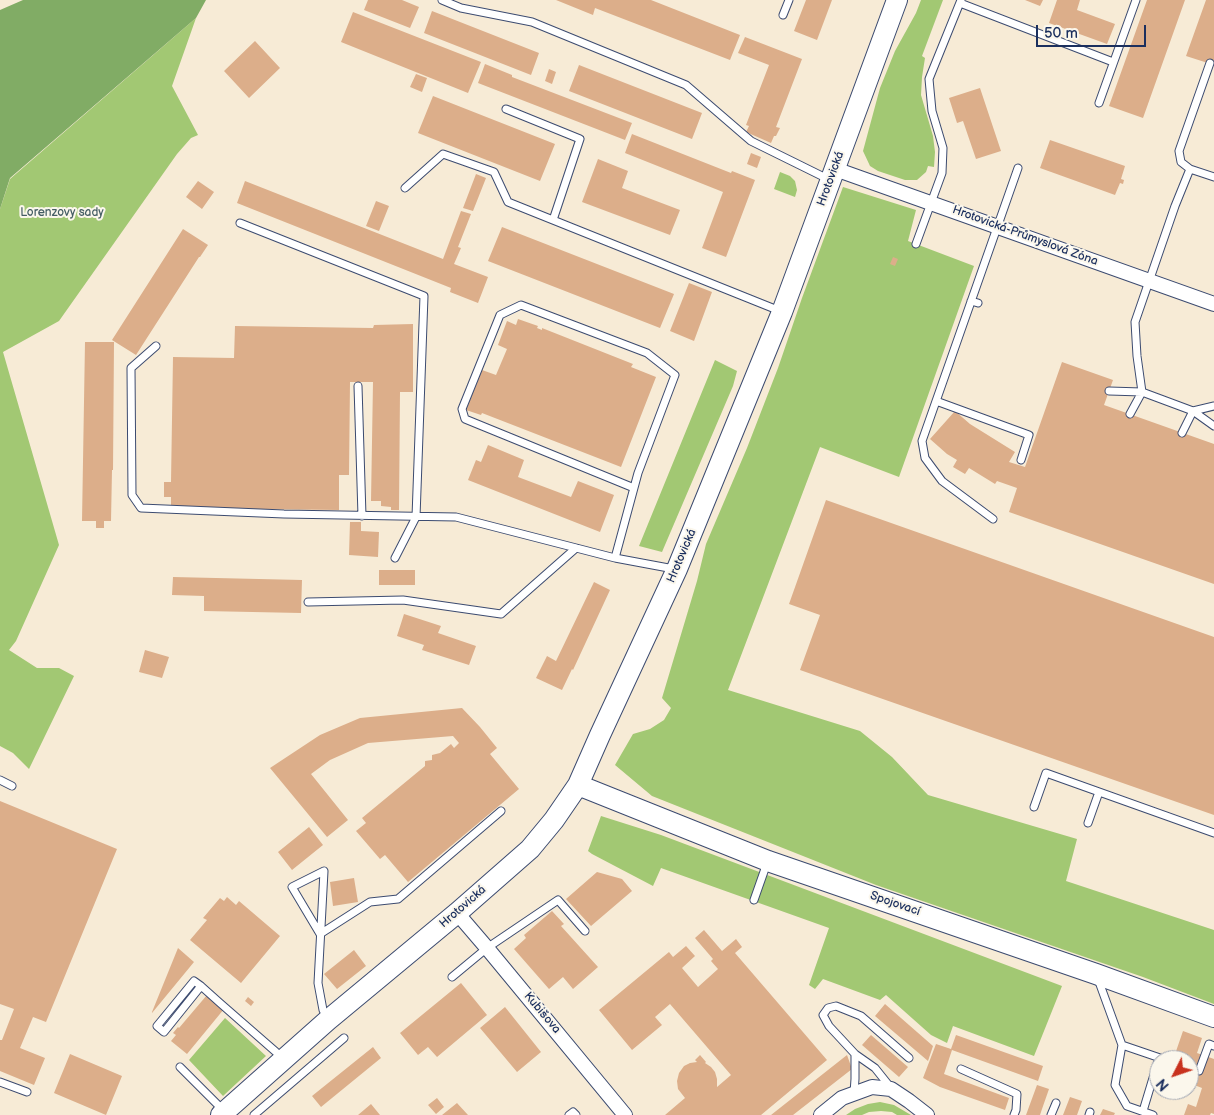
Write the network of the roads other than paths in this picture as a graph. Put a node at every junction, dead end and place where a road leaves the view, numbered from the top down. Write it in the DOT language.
graph roads {
  1 [pos="442,0"];
  2 [pos="789,0"];
  3 [pos="897,0"];
  4 [pos="1136,0"];
  5 [pos="961,2"];
  6 [pos="783,15"];
  7 [pos="1113,62"];
  8 [pos="1210,63"];
  9 [pos="1099,103"];
  10 [pos="506,110"];
  11 [pos="1018,168"];
  12 [pos="1190,169"];
  13 [pos="833,174"];
  14 [pos="1214,177"];
  15 [pos="405,188"];
  16 [pos="931,203"];
  17 [pos="553,220"];
  18 [pos="240,223"];
  19 [pos="997,227"];
  20 [pos="916,244"];
  21 [pos="1150,282"];
  22 [pos="1214,304"];
  23 [pos="782,312"];
  24 [pos="156,346"];
  25 [pos="358,386"];
  26 [pos="1109,391"];
  27 [pos="1142,392"];
  28 [pos="936,401"];
  29 [pos="1214,406"];
  30 [pos="1193,411"];
  31 [pos="1130,414"];
  32 [pos="1214,426"];
  33 [pos="1182,433"];
  34 [pos="1021,460"];
  35 [pos="634,488"];
  36 [pos="362,516"];
  37 [pos="416,517"];
  38 [pos="993,519"];
  39 [pos="576,548"];
  40 [pos="395,558"];
  41 [pos="615,558"];
  42 [pos="677,569"];
  43 [pos="308,602"];
  44 [pos="0,780"];
  45 [pos="12,786"];
  46 [pos="578,786"];
  47 [pos="1099,792"];
  48 [pos="1034,807"];
  49 [pos="501,811"];
  50 [pos="1088,822"];
  51 [pos="1214,833"];
  52 [pos="768,861"];
  53 [pos="754,900"];
  54 [pos="457,913"];
  55 [pos="584,931"];
  56 [pos="320,934"];
  57 [pos="487,948"];
  58 [pos="1096,974"];
  59 [pos="452,978"];
  60 [pos="1214,1017"];
  61 [pos="328,1020"];
  62 [pos="164,1032"];
  63 [pos="344,1038"];
  64 [pos="1122,1045"];
  65 [pos="1214,1046"];
  66 [pos="855,1054"];
  67 [pos="1149,1054"];
  68 [pos="284,1058"];
  69 [pos="910,1058"];
  70 [pos="180,1068"];
  71 [pos="960,1069"];
  72 [pos="1199,1071"];
  73 [pos="0,1082"];
  74 [pos="891,1089"];
  75 [pos="1149,1091"];
  76 [pos="27,1092"];
  77 [pos="854,1093"];
  78 [pos="1056,1103"];
  79 [pos="1143,1111"];
  80 [pos="224,1114"];
  81 [pos="254,1115"];
  82 [pos="569,1115"];
  83 [pos="576,1115"];
  84 [pos="625,1115"];
  85 [pos="821,1115"];
  86 [pos="927,1115"];
  87 [pos="1014,1115"];
  88 [pos="1052,1115"];
  89 [pos="1153,1115"];
  1 -- 13 [label="lane"];
  2 -- 6 [label="lane"];
  3 -- 13 [label="main road, Hrotovická"];
  4 -- 7 [label="lane"];
  5 -- 7 [label="lane"];
  5 -- 16 [label="lane"];
  7 -- 9 [label="lane"];
  8 -- 12 [label="lane"];
  10 -- 17 [label="lane"];
  11 -- 19 [label="lane"];
  12 -- 14 [label="lane"];
  12 -- 21 [label="lane"];
  13 -- 16 [label="street, Hrotovická-Průmyslová Zóna"];
  13 -- 23 [label="main road, Hrotovická"];
  15 -- 17 [label="lane"];
  16 -- 19 [label="street, Hrotovická-Průmyslová Zóna"];
  16 -- 20 [label="lane"];
  17 -- 23 [label="lane"];
  18 -- 37 [label="lane"];
  19 -- 21 [label="street, Hrotovická-Průmyslová Zóna"];
  19 -- 28 [label="lane"];
  21 -- 22 [label="street, Hrotovická-Průmyslová Zóna"];
  21 -- 27 [label="lane"];
  23 -- 42 [label="main road, Hrotovická"];
  24 -- 36 [label="lane"];
  25 -- 36 [label="lane"];
  26 -- 27 [label="lane"];
  27 -- 30 [label="lane"];
  27 -- 31 [label="lane"];
  28 -- 34 [label="lane"];
  28 -- 38 [label="lane"];
  29 -- 30 [label="lane"];
  30 -- 32 [label="lane"];
  30 -- 33 [label="lane"];
  35 -- 35 [label="lane"];
  35 -- 41 [label="lane"];
  36 -- 37 [label="lane"];
  37 -- 39 [label="lane"];
  37 -- 40 [label="lane"];
  39 -- 41 [label="lane"];
  39 -- 43 [label="lane"];
  41 -- 42 [label="lane"];
  42 -- 46 [label="main road, Hrotovická"];
  44 -- 45 [label="lane"];
  46 -- 52 [label="main road, Spojovací"];
  46 -- 54 [label="main road, Hrotovická"];
  47 -- 48 [label="lane"];
  47 -- 50 [label="lane"];
  47 -- 51 [label="lane"];
  49 -- 56 [label="lane"];
  52 -- 53 [label="lane"];
  52 -- 58 [label="main road, Spojovací"];
  54 -- 57 [label="street, Kubišova"];
  54 -- 61 [label="main road, Hrotovická"];
  55 -- 57 [label="lane"];
  56 -- 56 [label="lane"];
  56 -- 61 [label="lane"];
  57 -- 59 [label="lane"];
  57 -- 84 [label="street, Kubišova"];
  58 -- 60 [label="main road, Spojovací"];
  58 -- 64 [label="lane"];
  61 -- 68 [label="main road, Hrotovická"];
  62 -- 68 [label="lane"];
  63 -- 81 [label="lane"];
  64 -- 67 [label="lane"];
  64 -- 79 [label="lane"];
  65 -- 72 [label="lane"];
  66 -- 69 [label="lane"];
  66 -- 74 [label="lane"];
  66 -- 77 [label="lane"];
  68 -- 80 [label="main road, Hrotovická"];
  70 -- 80 [label="lane, Hrotovická"];
  71 -- 87 [label="lane"];
  73 -- 76 [label="lane"];
  74 -- 77 [label="street"];
  74 -- 86 [label="street"];
  75 -- 79 [label="lane"];
  77 -- 85 [label="street"];
  78 -- 88 [label="lane"];
  79 -- 89 [label="lane"];
  82 -- 83 [label="lane"];
}
